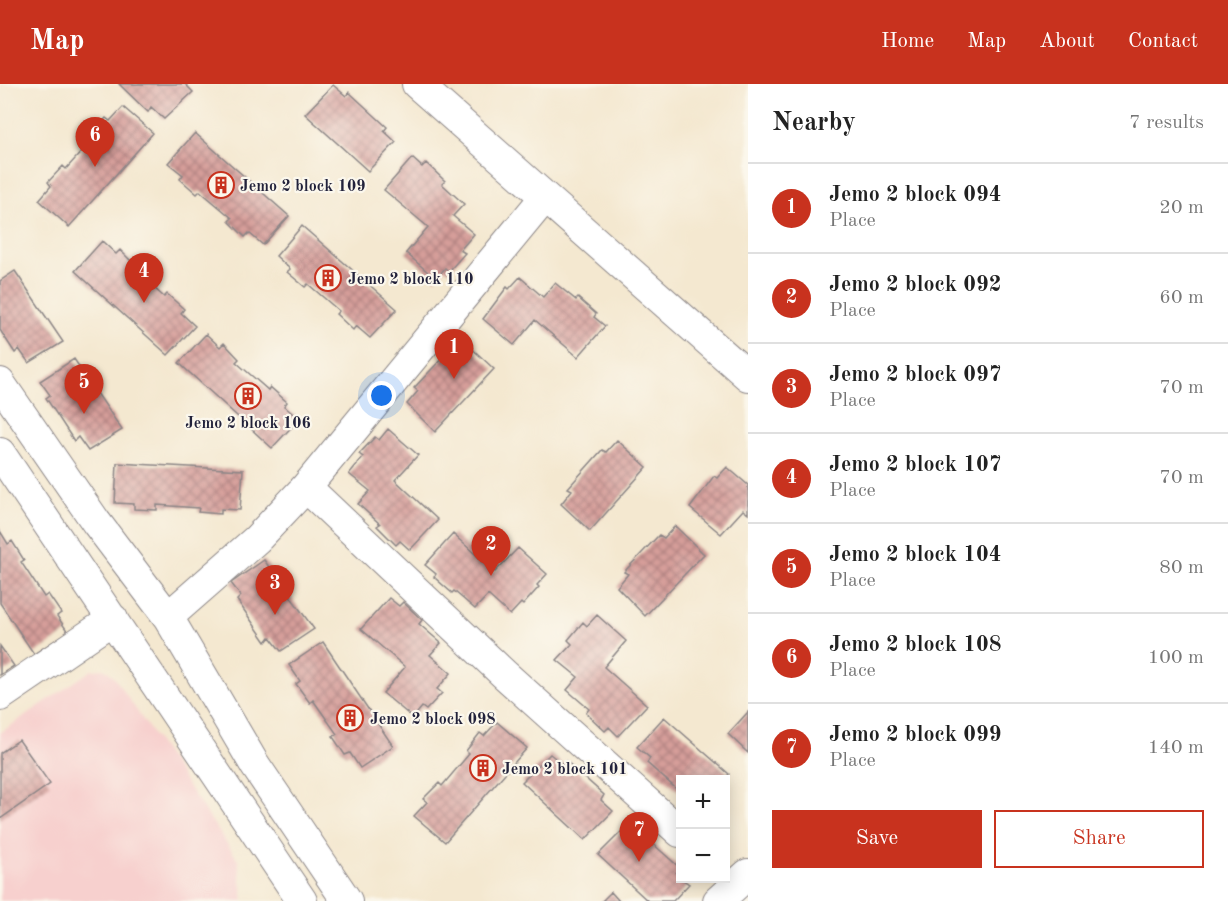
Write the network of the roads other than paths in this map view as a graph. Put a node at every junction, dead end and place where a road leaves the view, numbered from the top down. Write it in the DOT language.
graph roads {
  1 [pos="417,84"];
  2 [pos="545,197"];
  3 [pos="748,376"];
  4 [pos="0,383"];
  5 [pos="0,453"];
  6 [pos="306,487"];
  7 [pos="168,617"];
  8 [pos="113,619"];
  9 [pos="0,696"];
  10 [pos="255,765"];
  11 [pos="222,783"];
  12 [pos="678,829"];
  13 [pos="302,901"];
  14 [pos="347,901"];
  1 -- 2 [label="street"];
  2 -- 3 [label="street"];
  2 -- 6 [label="street"];
  4 -- 7 [label="street"];
  5 -- 8 [label="street"];
  6 -- 7 [label="street"];
  6 -- 12 [label="street"];
  7 -- 10 [label="street"];
  8 -- 9 [label="street"];
  8 -- 11 [label="street"];
  10 -- 11 [label="street"];
  10 -- 14 [label="street"];
  11 -- 13 [label="street"];
}
